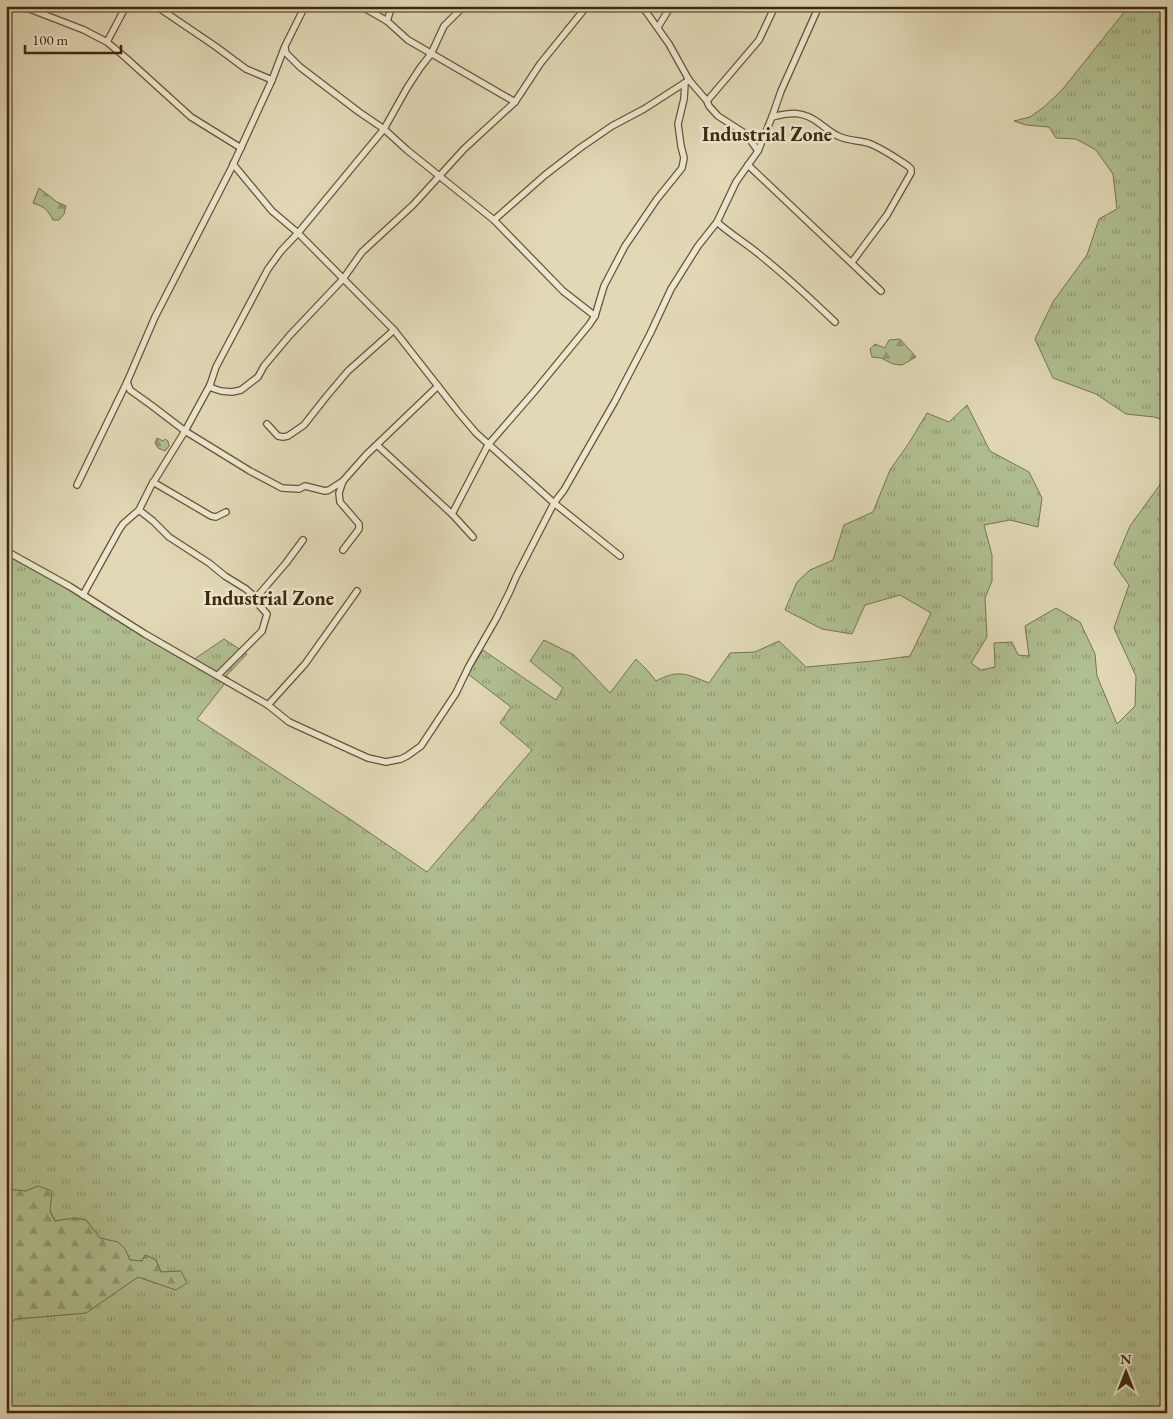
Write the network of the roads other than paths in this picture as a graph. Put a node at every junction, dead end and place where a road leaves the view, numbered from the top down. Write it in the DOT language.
graph roads {
  1 [pos="22,6"];
  2 [pos="126,6"];
  3 [pos="156,6"];
  4 [pos="305,6"];
  5 [pos="361,6"];
  6 [pos="392,6"];
  7 [pos="464,6"];
  8 [pos="587,6"];
  9 [pos="642,6"];
  10 [pos="671,6"];
  11 [pos="775,6"];
  12 [pos="819,6"];
  13 [pos="387,22"];
  14 [pos="658,27"];
  15 [pos="107,42"];
  16 [pos="285,46"];
  17 [pos="431,54"];
  18 [pos="272,80"];
  19 [pos="687,82"];
  20 [pos="707,101"];
  21 [pos="515,102"];
  22 [pos="772,117"];
  23 [pos="384,129"];
  24 [pos="240,148"];
  25 [pos="758,151"];
  26 [pos="233,164"];
  27 [pos="748,165"];
  28 [pos="440,177"];
  29 [pos="494,220"];
  30 [pos="717,222"];
  31 [pos="298,233"];
  32 [pos="852,262"];
  33 [pos="343,279"];
  34 [pos="881,291"];
  35 [pos="595,316"];
  36 [pos="835,322"];
  37 [pos="394,330"];
  38 [pos="127,382"];
  39 [pos="210,385"];
  40 [pos="438,386"];
  41 [pos="267,424"];
  42 [pos="185,431"];
  43 [pos="488,445"];
  44 [pos="377,446"];
  45 [pos="343,481"];
  46 [pos="153,482"];
  47 [pos="77,485"];
  48 [pos="554,503"];
  49 [pos="139,510"];
  50 [pos="226,512"];
  51 [pos="452,514"];
  52 [pos="473,536"];
  53 [pos="303,540"];
  54 [pos="343,550"];
  55 [pos="6,551"];
  56 [pos="620,556"];
  57 [pos="357,591"];
  58 [pos="83,595"];
  59 [pos="256,598"];
  60 [pos="218,676"];
  61 [pos="268,705"];
  1 -- 15 [label="street"];
  2 -- 15 [label="street"];
  3 -- 18 [label="street"];
  4 -- 16 [label="street"];
  5 -- 13 [label="street"];
  6 -- 13 [label="street"];
  7 -- 17 [label="street"];
  8 -- 21 [label="street"];
  9 -- 14 [label="street"];
  10 -- 14 [label="street"];
  11 -- 20 [label="street"];
  12 -- 22 [label="street"];
  13 -- 17 [label="street"];
  14 -- 19 [label="street"];
  15 -- 24 [label="street"];
  16 -- 18 [label="street"];
  16 -- 23 [label="street"];
  17 -- 21 [label="street"];
  17 -- 23 [label="street"];
  18 -- 24 [label="street"];
  19 -- 20 [label="street"];
  19 -- 29 [label="street"];
  19 -- 35 [label="street"];
  20 -- 25 [label="street"];
  21 -- 28 [label="street"];
  22 -- 25 [label="street"];
  22 -- 32 [label="street"];
  23 -- 28 [label="street"];
  23 -- 31 [label="street"];
  24 -- 26 [label="street"];
  25 -- 27 [label="street"];
  26 -- 31 [label="street"];
  26 -- 38 [label="street"];
  27 -- 30 [label="street"];
  27 -- 32 [label="street"];
  28 -- 29 [label="street"];
  28 -- 33 [label="street"];
  29 -- 35 [label="street"];
  30 -- 36 [label="street"];
  30 -- 48 [label="street"];
  31 -- 33 [label="street"];
  31 -- 39 [label="street"];
  32 -- 34 [label="street"];
  33 -- 37 [label="street"];
  33 -- 39 [label="street"];
  35 -- 43 [label="street"];
  37 -- 40 [label="street"];
  37 -- 41 [label="street"];
  38 -- 42 [label="street"];
  38 -- 47 [label="street"];
  39 -- 42 [label="street"];
  40 -- 43 [label="street"];
  40 -- 44 [label="street"];
  42 -- 45 [label="street"];
  42 -- 46 [label="street"];
  43 -- 48 [label="street"];
  43 -- 51 [label="street"];
  44 -- 45 [label="street"];
  44 -- 51 [label="street"];
  45 -- 54 [label="street"];
  46 -- 49 [label="street"];
  46 -- 50 [label="street"];
  48 -- 56 [label="street"];
  48 -- 61 [label="street"];
  49 -- 58 [label="street"];
  49 -- 59 [label="street"];
  51 -- 52 [label="street"];
  53 -- 59 [label="street"];
  55 -- 58 [label="street"];
  57 -- 61 [label="street"];
  58 -- 60 [label="street"];
  59 -- 60 [label="street"];
  60 -- 61 [label="street"];
}
